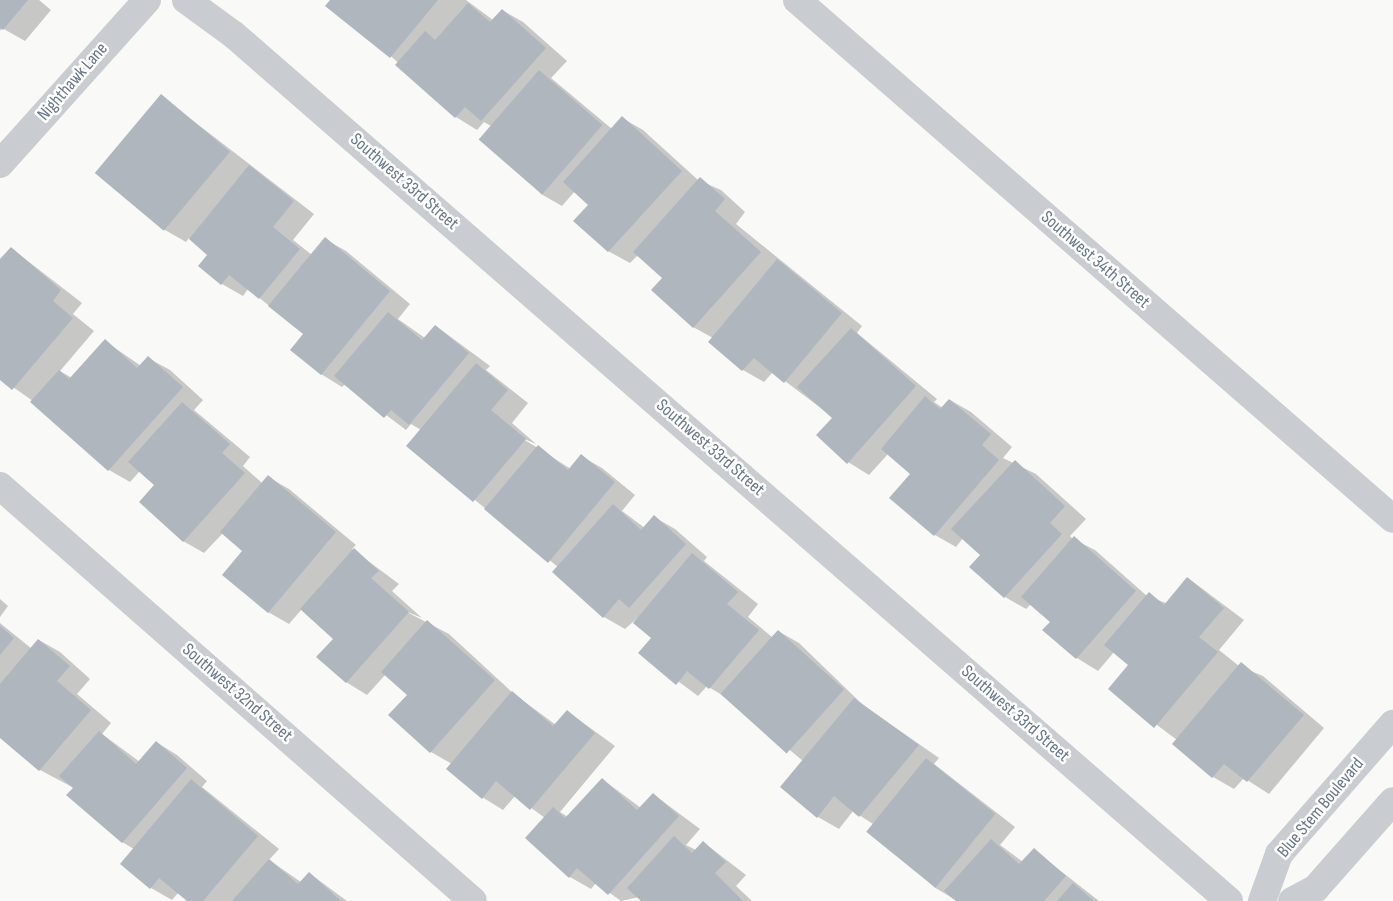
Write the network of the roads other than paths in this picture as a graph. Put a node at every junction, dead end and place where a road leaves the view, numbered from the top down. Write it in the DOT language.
graph roads {
  1 [pos="147,0"];
  2 [pos="186,0"];
  3 [pos="797,0"];
  4 [pos="0,164"];
  5 [pos="0,486"];
  6 [pos="1393,518"];
  7 [pos="1393,724"];
  8 [pos="1393,801"];
  9 [pos="473,901"];
  10 [pos="1229,901"];
  11 [pos="1262,901"];
  12 [pos="1292,901"];
  1 -- 4 [label="street, Nighthawk Lane"];
  2 -- 10 [label="street, Southwest 33rd Street"];
  3 -- 6 [label="street, Southwest 34th Street"];
  5 -- 9 [label="street, Southwest 32nd Street"];
  7 -- 11 [label="street, Blue Stem Boulevard"];
  8 -- 12 [label="street"];
}
